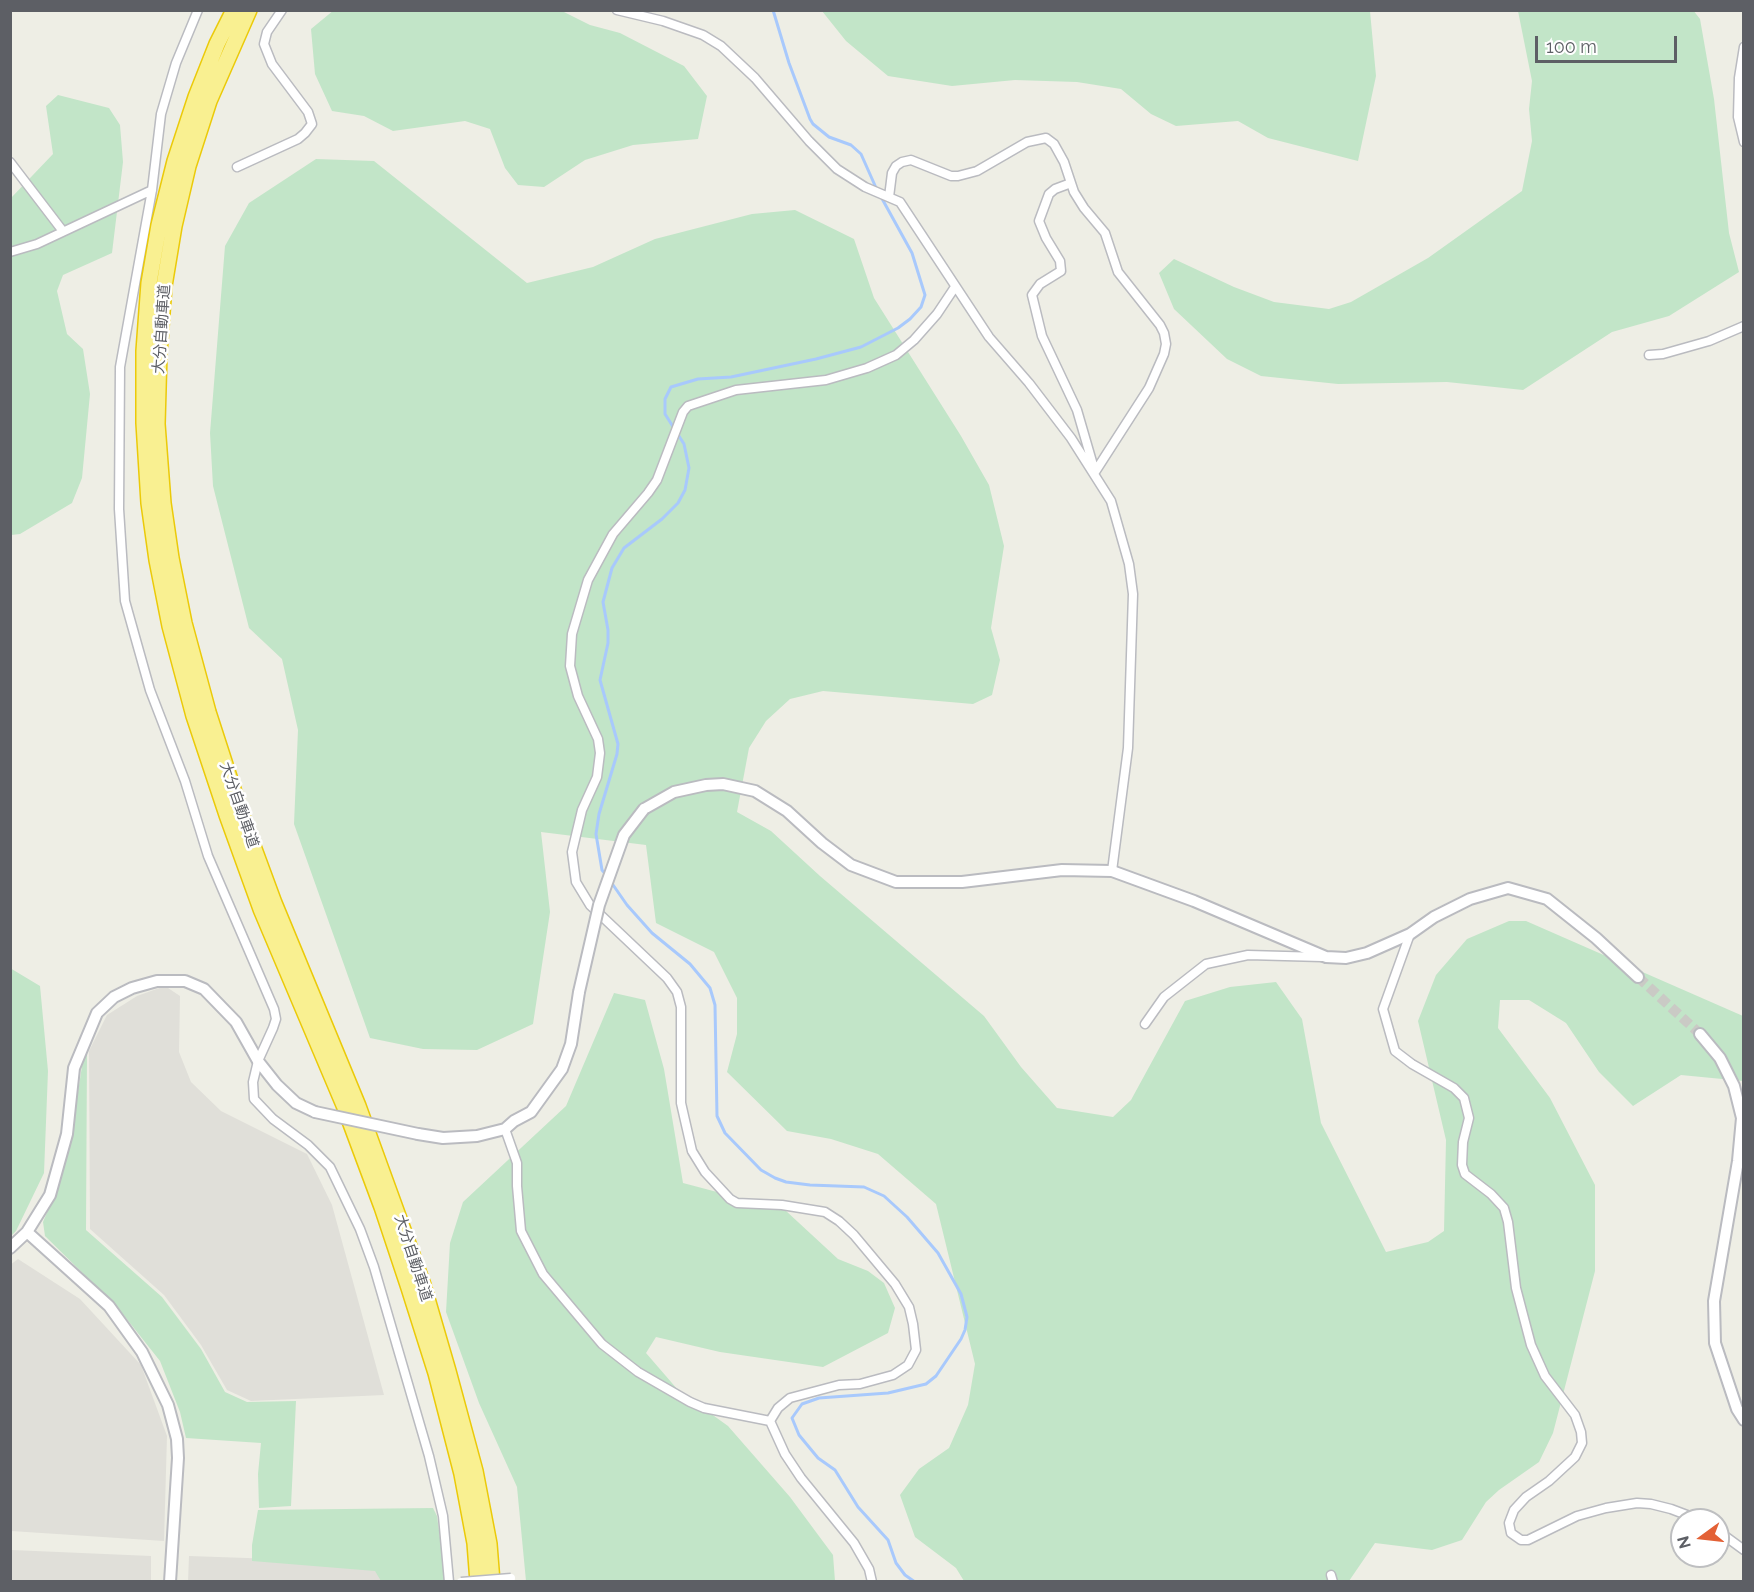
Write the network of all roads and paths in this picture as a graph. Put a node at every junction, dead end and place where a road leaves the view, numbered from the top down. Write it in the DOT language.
graph roads {
  1 [pos="198,10"];
  2 [pos="234,10"];
  3 [pos="249,10"];
  4 [pos="282,10"];
  5 [pos="616,10"];
  6 [pos="1743,47"];
  7 [pos="1743,142"];
  8 [pos="10,162"];
  9 [pos="237,167"];
  10 [pos="1071,183"];
  11 [pos="152,190"];
  12 [pos="889,197"];
  13 [pos="62,231"];
  14 [pos="10,252"];
  15 [pos="955,288"];
  16 [pos="1743,326"];
  17 [pos="1649,355"];
  18 [pos="1095,472"];
  19 [pos="1112,871"];
  20 [pos="1410,934"];
  21 [pos="1326,957"];
  22 [pos="1638,977"];
  23 [pos="1145,1024"];
  24 [pos="1700,1034"];
  25 [pos="258,1061"];
  26 [pos="504,1129"];
  27 [pos="27,1232"];
  28 [pos="10,1248"];
  29 [pos="1743,1420"];
  30 [pos="770,1421"];
  31 [pos="1670,1509"];
  32 [pos="1730,1540"];
  33 [pos="1743,1550"];
  34 [pos="511,1578"];
  35 [pos="170,1581"];
  36 [pos="449,1581"];
  37 [pos="461,1581"];
  38 [pos="478,1581"];
  39 [pos="492,1581"];
  40 [pos="872,1581"];
  1 -- 11 [label="street"];
  2 -- 38 [label="highway, 大分自動車道"];
  3 -- 39 [label="highway, 大分自動車道"];
  4 -- 9 [label="street"];
  5 -- 12 [label="street"];
  6 -- 7 [label="street"];
  8 -- 13 [label="street"];
  10 -- 12 [label="street"];
  10 -- 18 [label="street"];
  10 -- 18 [label="street"];
  11 -- 13 [label="street"];
  11 -- 25 [label="street"];
  12 -- 15 [label="street"];
  13 -- 14 [label="street"];
  15 -- 18 [label="street"];
  15 -- 30 [label="street"];
  16 -- 17 [label="street"];
  18 -- 19 [label="street"];
  19 -- 21 [label="street"];
  19 -- 26 [label="street, bridge"];
  20 -- 21 [label="street"];
  20 -- 22 [label="street"];
  20 -- 31 [label="street"];
  21 -- 23 [label="street"];
  24 -- 29 [label="street"];
  25 -- 26 [label="street, bridge"];
  25 -- 27 [label="street"];
  25 -- 36 [label="street"];
  26 -- 30 [label="street"];
  27 -- 28 [label="street"];
  27 -- 35 [label="street"];
  30 -- 40 [label="street"];
  32 -- 33 [label="street"];
  34 -- 37 [label="street, bridge"];
}
